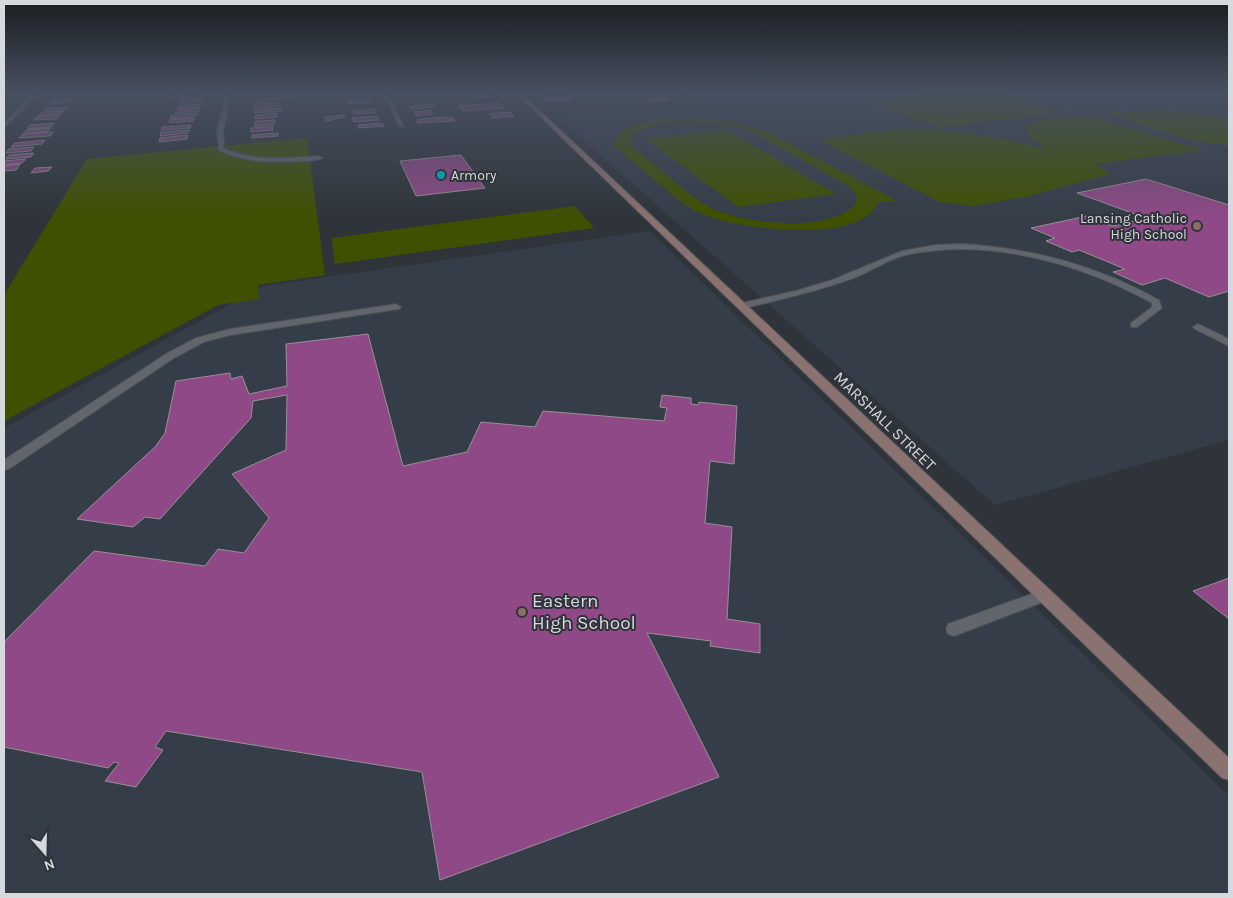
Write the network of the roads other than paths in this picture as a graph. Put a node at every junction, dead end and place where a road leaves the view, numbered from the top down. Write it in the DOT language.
graph roads {
  1 [pos="220,135"];
  2 [pos="562,135"];
  3 [pos="318,158"];
  4 [pos="741,306"];
  5 [pos="396,307"];
  6 [pos="1134,325"];
  7 [pos="1198,327"];
  8 [pos="1229,343"];
  9 [pos="4,466"];
  10 [pos="1045,595"];
  11 [pos="954,629"];
  12 [pos="1229,772"];
  1 -- 3 [label="street"];
  2 -- 4 [label="street, MARSHALL STREET"];
  4 -- 6 [label="street"];
  4 -- 10 [label="street, MARSHALL STREET"];
  5 -- 9 [label="street"];
  7 -- 8 [label="street"];
  10 -- 11 [label="street"];
  10 -- 12 [label="street, MARSHALL STREET"];
}
